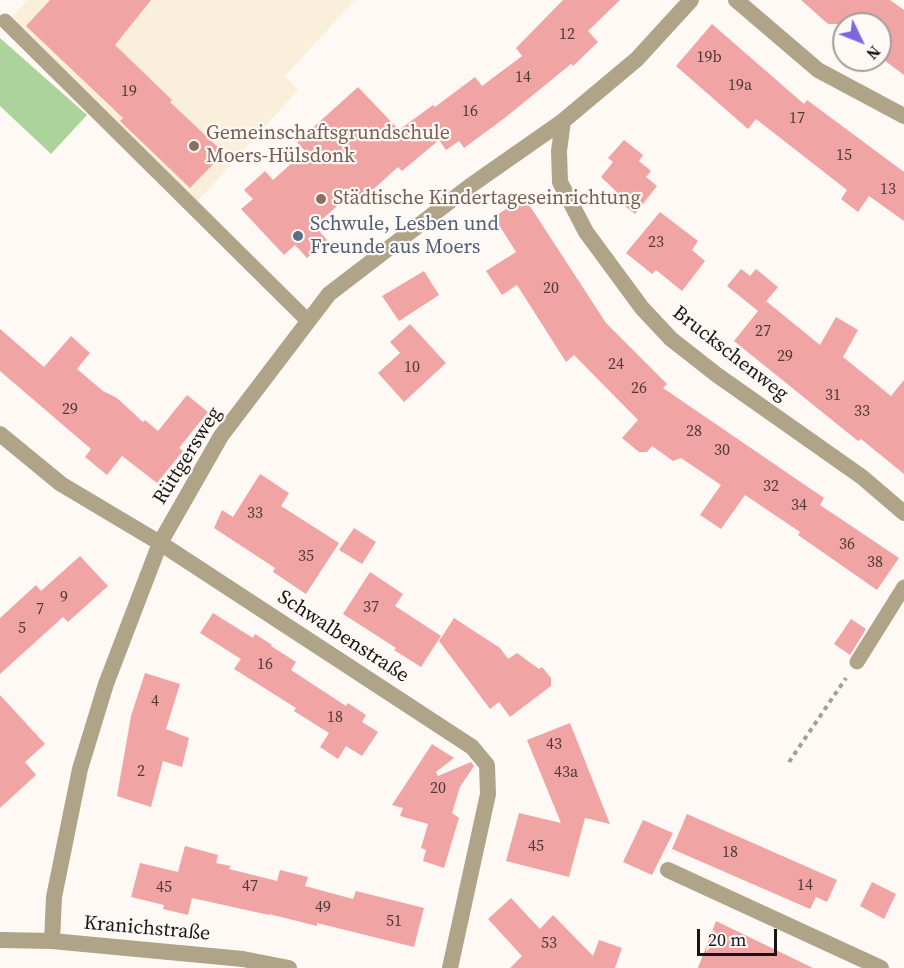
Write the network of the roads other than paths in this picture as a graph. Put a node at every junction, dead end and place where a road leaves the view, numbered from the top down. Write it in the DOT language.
graph roads {
  1 [pos="690,0"];
  2 [pos="736,0"];
  3 [pos="5,21"];
  4 [pos="904,116"];
  5 [pos="563,121"];
  6 [pos="308,321"];
  7 [pos="0,434"];
  8 [pos="904,513"];
  9 [pos="160,543"];
  10 [pos="904,587"];
  11 [pos="857,662"];
  12 [pos="668,870"];
  13 [pos="0,940"];
  14 [pos="52,940"];
  15 [pos="290,968"];
  16 [pos="450,968"];
  17 [pos="881,968"];
  1 -- 5 [label="street"];
  2 -- 4 [label="street"];
  3 -- 6 [label="lane"];
  5 -- 6 [label="street, Rüttgersweg"];
  5 -- 8 [label="street, Bruckschenweg"];
  6 -- 9 [label="street, Rüttgersweg"];
  7 -- 9 [label="street, Schwalbenstraße"];
  9 -- 14 [label="street, Rüttgersweg"];
  9 -- 16 [label="street, Schwalbenstraße"];
  10 -- 11 [label="lane"];
  12 -- 17 [label="street"];
  13 -- 14 [label="street, Kranichstraße"];
  14 -- 15 [label="street, Kranichstraße"];
}
